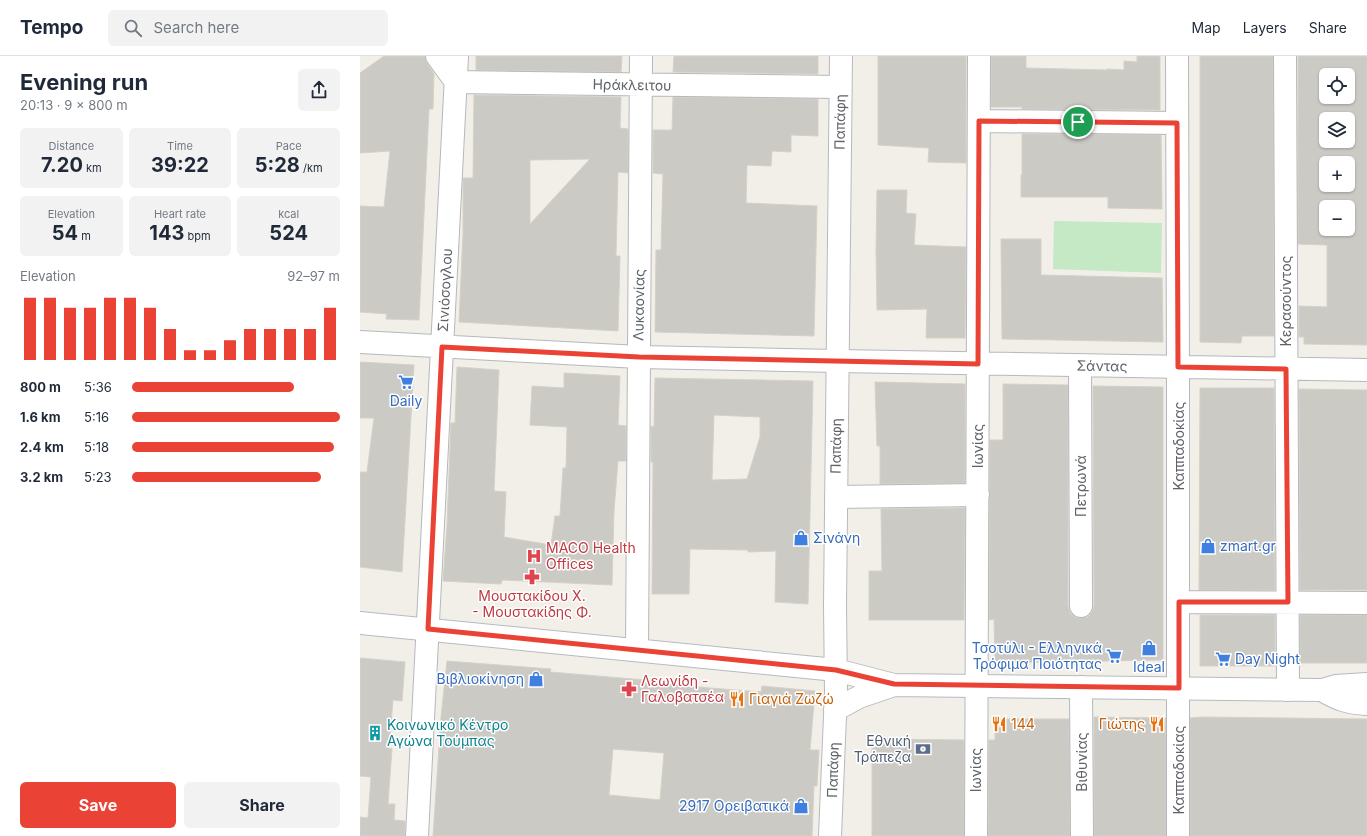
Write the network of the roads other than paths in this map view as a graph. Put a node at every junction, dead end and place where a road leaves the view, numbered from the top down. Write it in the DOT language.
graph roads {
  1 [pos="437,56"];
  2 [pos="457,56"];
  3 [pos="642,56"];
  4 [pos="841,56"];
  5 [pos="979,56"];
  6 [pos="1177,56"];
  7 [pos="1285,56"];
  8 [pos="456,82"];
  9 [pos="641,85"];
  10 [pos="840,87"];
  11 [pos="979,121"];
  12 [pos="1177,123"];
  13 [pos="360,342"];
  14 [pos="442,347"];
  15 [pos="639,357"];
  16 [pos="837,362"];
  17 [pos="978,364"];
  18 [pos="1080,366"];
  19 [pos="1178,367"];
  20 [pos="1286,369"];
  21 [pos="1367,370"];
  22 [pos="978,495"];
  23 [pos="836,497"];
  24 [pos="1179,602"];
  25 [pos="1288,602"];
  26 [pos="1367,603"];
  27 [pos="1081,606"];
  28 [pos="360,622"];
  29 [pos="428,629"];
  30 [pos="637,650"];
  31 [pos="836,670"];
  32 [pos="894,684"];
  33 [pos="1367,684"];
  34 [pos="977,686"];
  35 [pos="1081,687"];
  36 [pos="1179,688"];
  37 [pos="1288,690"];
  38 [pos="1322,690"];
  39 [pos="1367,704"];
  40 [pos="835,710"];
  41 [pos="417,836"];
  42 [pos="830,836"];
  43 [pos="976,836"];
  44 [pos="1082,836"];
  45 [pos="1178,836"];
  1 -- 8 [label="street"];
  2 -- 8 [label="street, Σινιόσογλου"];
  3 -- 9 [label="street, Λυκαονίας"];
  4 -- 10 [label="street, Παπάφη"];
  5 -- 11 [label="street, Ιωνίας"];
  6 -- 12 [label="street, Καππαδοκίας"];
  7 -- 20 [label="street, Κερασούντος"];
  8 -- 9 [label="street, Ηράκλειτου"];
  8 -- 14 [label="street, Σινιόσογλου"];
  9 -- 10 [label="street, Ηράκλειτου"];
  9 -- 15 [label="street, Λυκαονίας"];
  10 -- 16 [label="street, Παπάφη"];
  11 -- 12 [label="street"];
  11 -- 17 [label="street, Ιωνίας"];
  12 -- 19 [label="street, Καππαδοκίας"];
  13 -- 14 [label="street, Σάντας"];
  14 -- 15 [label="street, Σάντας"];
  14 -- 29 [label="street, Σινιόσογλου"];
  15 -- 16 [label="street, Σάντας"];
  15 -- 30 [label="street, Λυκαονίας"];
  16 -- 17 [label="street, Σάντας"];
  16 -- 23 [label="street, Παπάφη"];
  17 -- 18 [label="street, Σάντας"];
  17 -- 22 [label="street, Ιωνίας"];
  18 -- 19 [label="street, Σάντας"];
  18 -- 27 [label="street, Πετρωνά"];
  19 -- 20 [label="street, Σάντας"];
  19 -- 24 [label="street, Καππαδοκίας"];
  20 -- 21 [label="street, Σάντας"];
  20 -- 25 [label="street, Κερασούντος"];
  22 -- 23 [label="street"];
  22 -- 34 [label="street, Ιωνίας"];
  23 -- 31 [label="street, Παπάφη"];
  24 -- 25 [label="street"];
  24 -- 36 [label="street, Καππαδοκίας"];
  25 -- 26 [label="street"];
  25 -- 37 [label="street, Κερασούντος"];
  28 -- 29 [label="street"];
  29 -- 30 [label="street"];
  29 -- 41 [label="street, Σινιόσογλου"];
  30 -- 31 [label="street"];
  31 -- 32 [label="street"];
  31 -- 40 [label="street, Παπάφη"];
  32 -- 34 [label="street"];
  32 -- 40 [label="street"];
  33 -- 38 [label="street"];
  34 -- 35 [label="street"];
  34 -- 43 [label="street, Ιωνίας"];
  35 -- 36 [label="street"];
  35 -- 44 [label="street, Βιθυνίας"];
  36 -- 37 [label="street"];
  36 -- 45 [label="street, Καππαδοκίας"];
  37 -- 38 [label="street"];
  38 -- 39 [label="street"];
  40 -- 42 [label="street, Παπάφη"];
}
